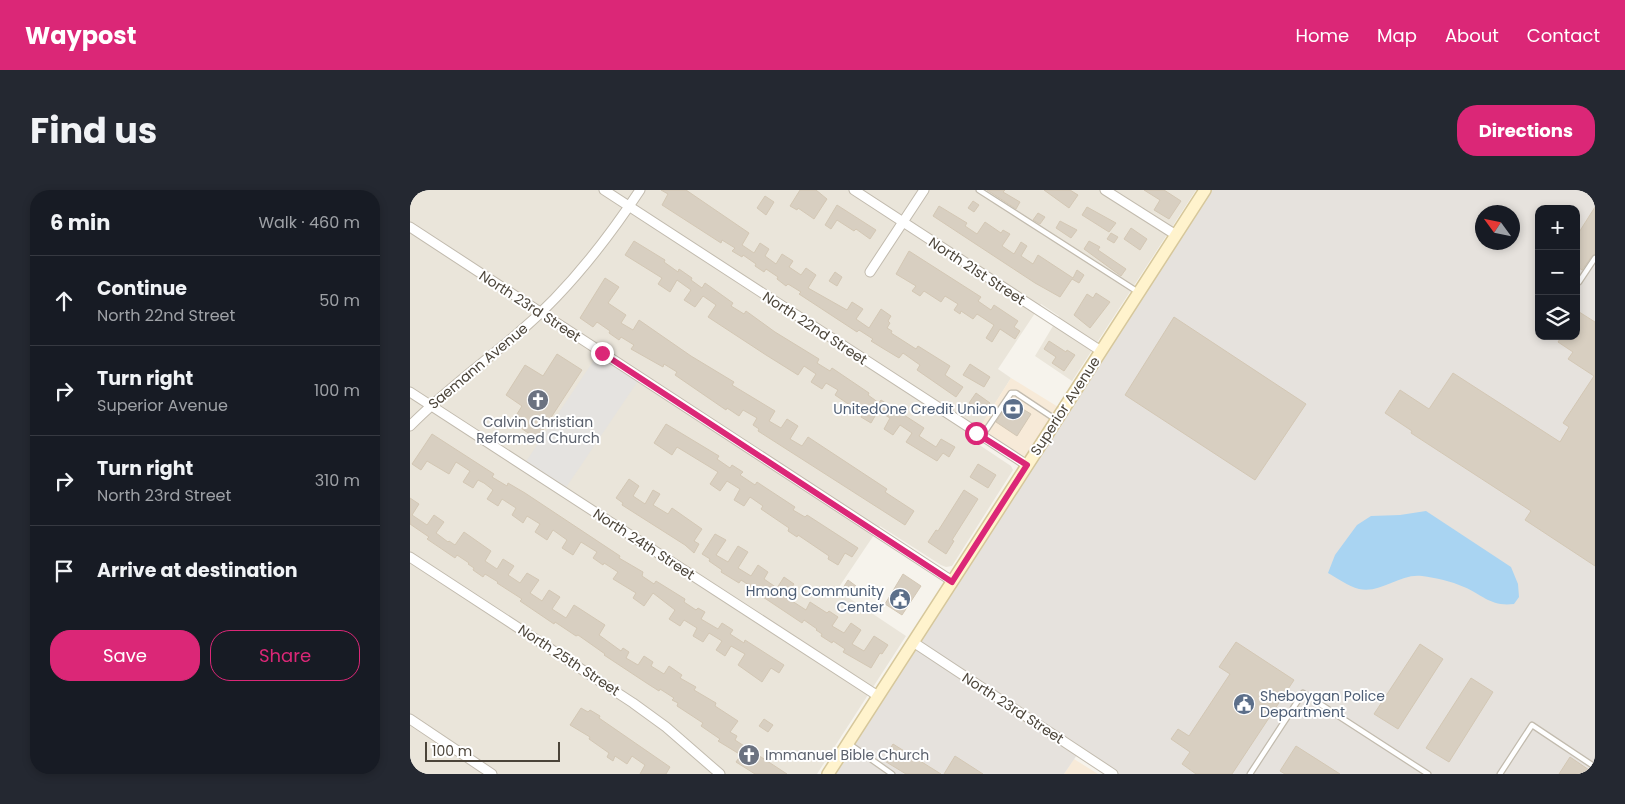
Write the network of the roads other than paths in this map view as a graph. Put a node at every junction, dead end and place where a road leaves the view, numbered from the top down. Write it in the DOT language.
graph roads {
  1 [pos="604,190"];
  2 [pos="640,190"];
  3 [pos="854,190"];
  4 [pos="924,190"];
  5 [pos="979,190"];
  6 [pos="1105,190"];
  7 [pos="1205,190"];
  8 [pos="629,206"];
  9 [pos="903,222"];
  10 [pos="410,227"];
  11 [pos="1176,235"];
  12 [pos="1595,258"];
  13 [pos="870,272"];
  14 [pos="1580,280"];
  15 [pos="1139,293"];
  16 [pos="540,313"];
  17 [pos="1101,351"];
  18 [pos="410,392"];
  19 [pos="430,405"];
  20 [pos="1057,420"];
  21 [pos="410,426"];
  22 [pos="982,436"];
  23 [pos="1027,465"];
  24 [pos="410,557"];
  25 [pos="952,582"];
  26 [pos="913,642"];
  27 [pos="878,696"];
  28 [pos="410,719"];
  29 [pos="848,742"];
  30 [pos="1595,766"];
  31 [pos="492,774"];
  32 [pos="720,774"];
  33 [pos="828,774"];
  34 [pos="892,774"];
  35 [pos="1113,774"];
  36 [pos="1250,774"];
  37 [pos="1428,774"];
  38 [pos="1500,774"];
  1 -- 8 [label="street, North 22nd Street"];
  2 -- 8 [label="street, Saemann Avenue"];
  3 -- 9 [label="street, North 21st Street"];
  4 -- 9 [label="street"];
  5 -- 15 [label="lane"];
  6 -- 11 [label="street"];
  7 -- 11 [label="street, Superior Avenue"];
  8 -- 16 [label="street, Saemann Avenue"];
  8 -- 22 [label="street, North 22nd Street"];
  9 -- 13 [label="street"];
  9 -- 17 [label="street, North 21st Street"];
  10 -- 16 [label="street, North 23rd Street"];
  11 -- 15 [label="street, Superior Avenue"];
  12 -- 14 [label="lane"];
  15 -- 17 [label="street, Superior Avenue"];
  16 -- 19 [label="street, Saemann Avenue"];
  16 -- 25 [label="street, North 23rd Street"];
  17 -- 20 [label="street, Superior Avenue"];
  18 -- 19 [label="street, North 24th Street"];
  19 -- 21 [label="street, Saemann Avenue"];
  19 -- 27 [label="street, North 24th Street"];
  20 -- 22 [label="lane"];
  20 -- 23 [label="street, Superior Avenue"];
  22 -- 23 [label="street, North 22nd Street"];
  23 -- 25 [label="street, Superior Avenue"];
  24 -- 32 [label="street, North 25th Street"];
  25 -- 26 [label="street, Superior Avenue"];
  26 -- 27 [label="street, Superior Avenue"];
  26 -- 35 [label="street, North 23rd Street"];
  27 -- 29 [label="street, Superior Avenue"];
  28 -- 31 [label="street"];
  29 -- 33 [label="street, Superior Avenue"];
  29 -- 34 [label="lane"];
  30 -- 38 [label="lane"];
  36 -- 37 [label="lane"];
}
